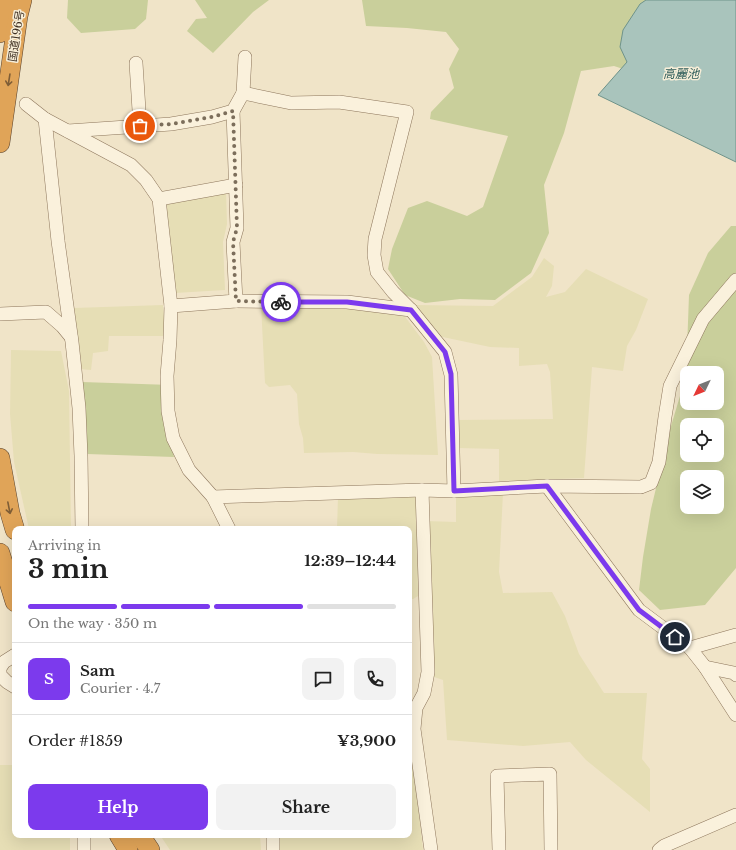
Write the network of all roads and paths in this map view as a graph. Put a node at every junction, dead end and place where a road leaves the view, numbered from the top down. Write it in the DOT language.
graph roads {
  1 [pos="8,0"];
  2 [pos="22,0"];
  3 [pos="0,33"];
  4 [pos="244,57"];
  5 [pos="136,63"];
  6 [pos="243,93"];
  7 [pos="26,104"];
  8 [pos="233,111"];
  9 [pos="45,119"];
  10 [pos="140,126"];
  11 [pos="68,131"];
  12 [pos="0,143"];
  13 [pos="236,185"];
  14 [pos="159,199"];
  15 [pos="736,280"];
  16 [pos="236,301"];
  17 [pos="170,306"];
  18 [pos="411,310"];
  19 [pos="0,314"];
  20 [pos="71,337"];
  21 [pos="0,458"];
  22 [pos="547,486"];
  23 [pos="422,490"];
  24 [pos="454,491"];
  25 [pos="213,497"];
  26 [pos="14,526"];
  27 [pos="82,526"];
  28 [pos="228,526"];
  29 [pos="0,553"];
  30 [pos="12,592"];
  31 [pos="736,635"];
  32 [pos="690,648"];
  33 [pos="12,657"];
  34 [pos="705,667"];
  35 [pos="0,668"];
  36 [pos="0,672"];
  37 [pos="736,675"];
  38 [pos="12,685"];
  39 [pos="736,715"];
  40 [pos="736,815"];
  41 [pos="84,838"];
  42 [pos="121,838"];
  43 [pos="142,838"];
  44 [pos="273,838"];
  45 [pos="84,850"];
  46 [pos="128,850"];
  47 [pos="150,850"];
  48 [pos="273,850"];
  49 [pos="430,850"];
  50 [pos="499,850"];
  51 [pos="551,850"];
  52 [pos="659,850"];
  1 -- 3 [label="highway, 国道196号"];
  2 -- 12 [label="highway, 国道196号, one-way"];
  4 -- 6 [label="street"];
  5 -- 10 [label="street"];
  6 -- 8 [label="street"];
  6 -- 18 [label="street"];
  7 -- 9 [label="street"];
  8 -- 10 [label="street"];
  8 -- 13 [label="street"];
  9 -- 11 [label="street"];
  9 -- 20 [label="street"];
  10 -- 11 [label="street"];
  11 -- 14 [label="street"];
  13 -- 14 [label="street"];
  13 -- 16 [label="street"];
  14 -- 17 [label="street"];
  15 -- 22 [label="street"];
  16 -- 17 [label="street"];
  16 -- 18 [label="street"];
  17 -- 25 [label="street"];
  18 -- 24 [label="street"];
  19 -- 20 [label="street"];
  20 -- 27 [label="street"];
  21 -- 26 [label="highway, one-way"];
  22 -- 24 [label="street"];
  22 -- 32 [label="street"];
  23 -- 24 [label="street"];
  23 -- 25 [label="street"];
  23 -- 49 [label="street"];
  25 -- 28 [label="street"];
  29 -- 30 [label="highway"];
  31 -- 32 [label="street"];
  32 -- 34 [label="street"];
  33 -- 35 [label="street"];
  34 -- 37 [label="street"];
  34 -- 39 [label="street"];
  36 -- 38 [label="street"];
  40 -- 52 [label="street"];
  41 -- 45 [label="street"];
  42 -- 46 [label="highway"];
  43 -- 47 [label="highway"];
  44 -- 48 [label="street"];
  50 -- 51 [label="street"];
}
